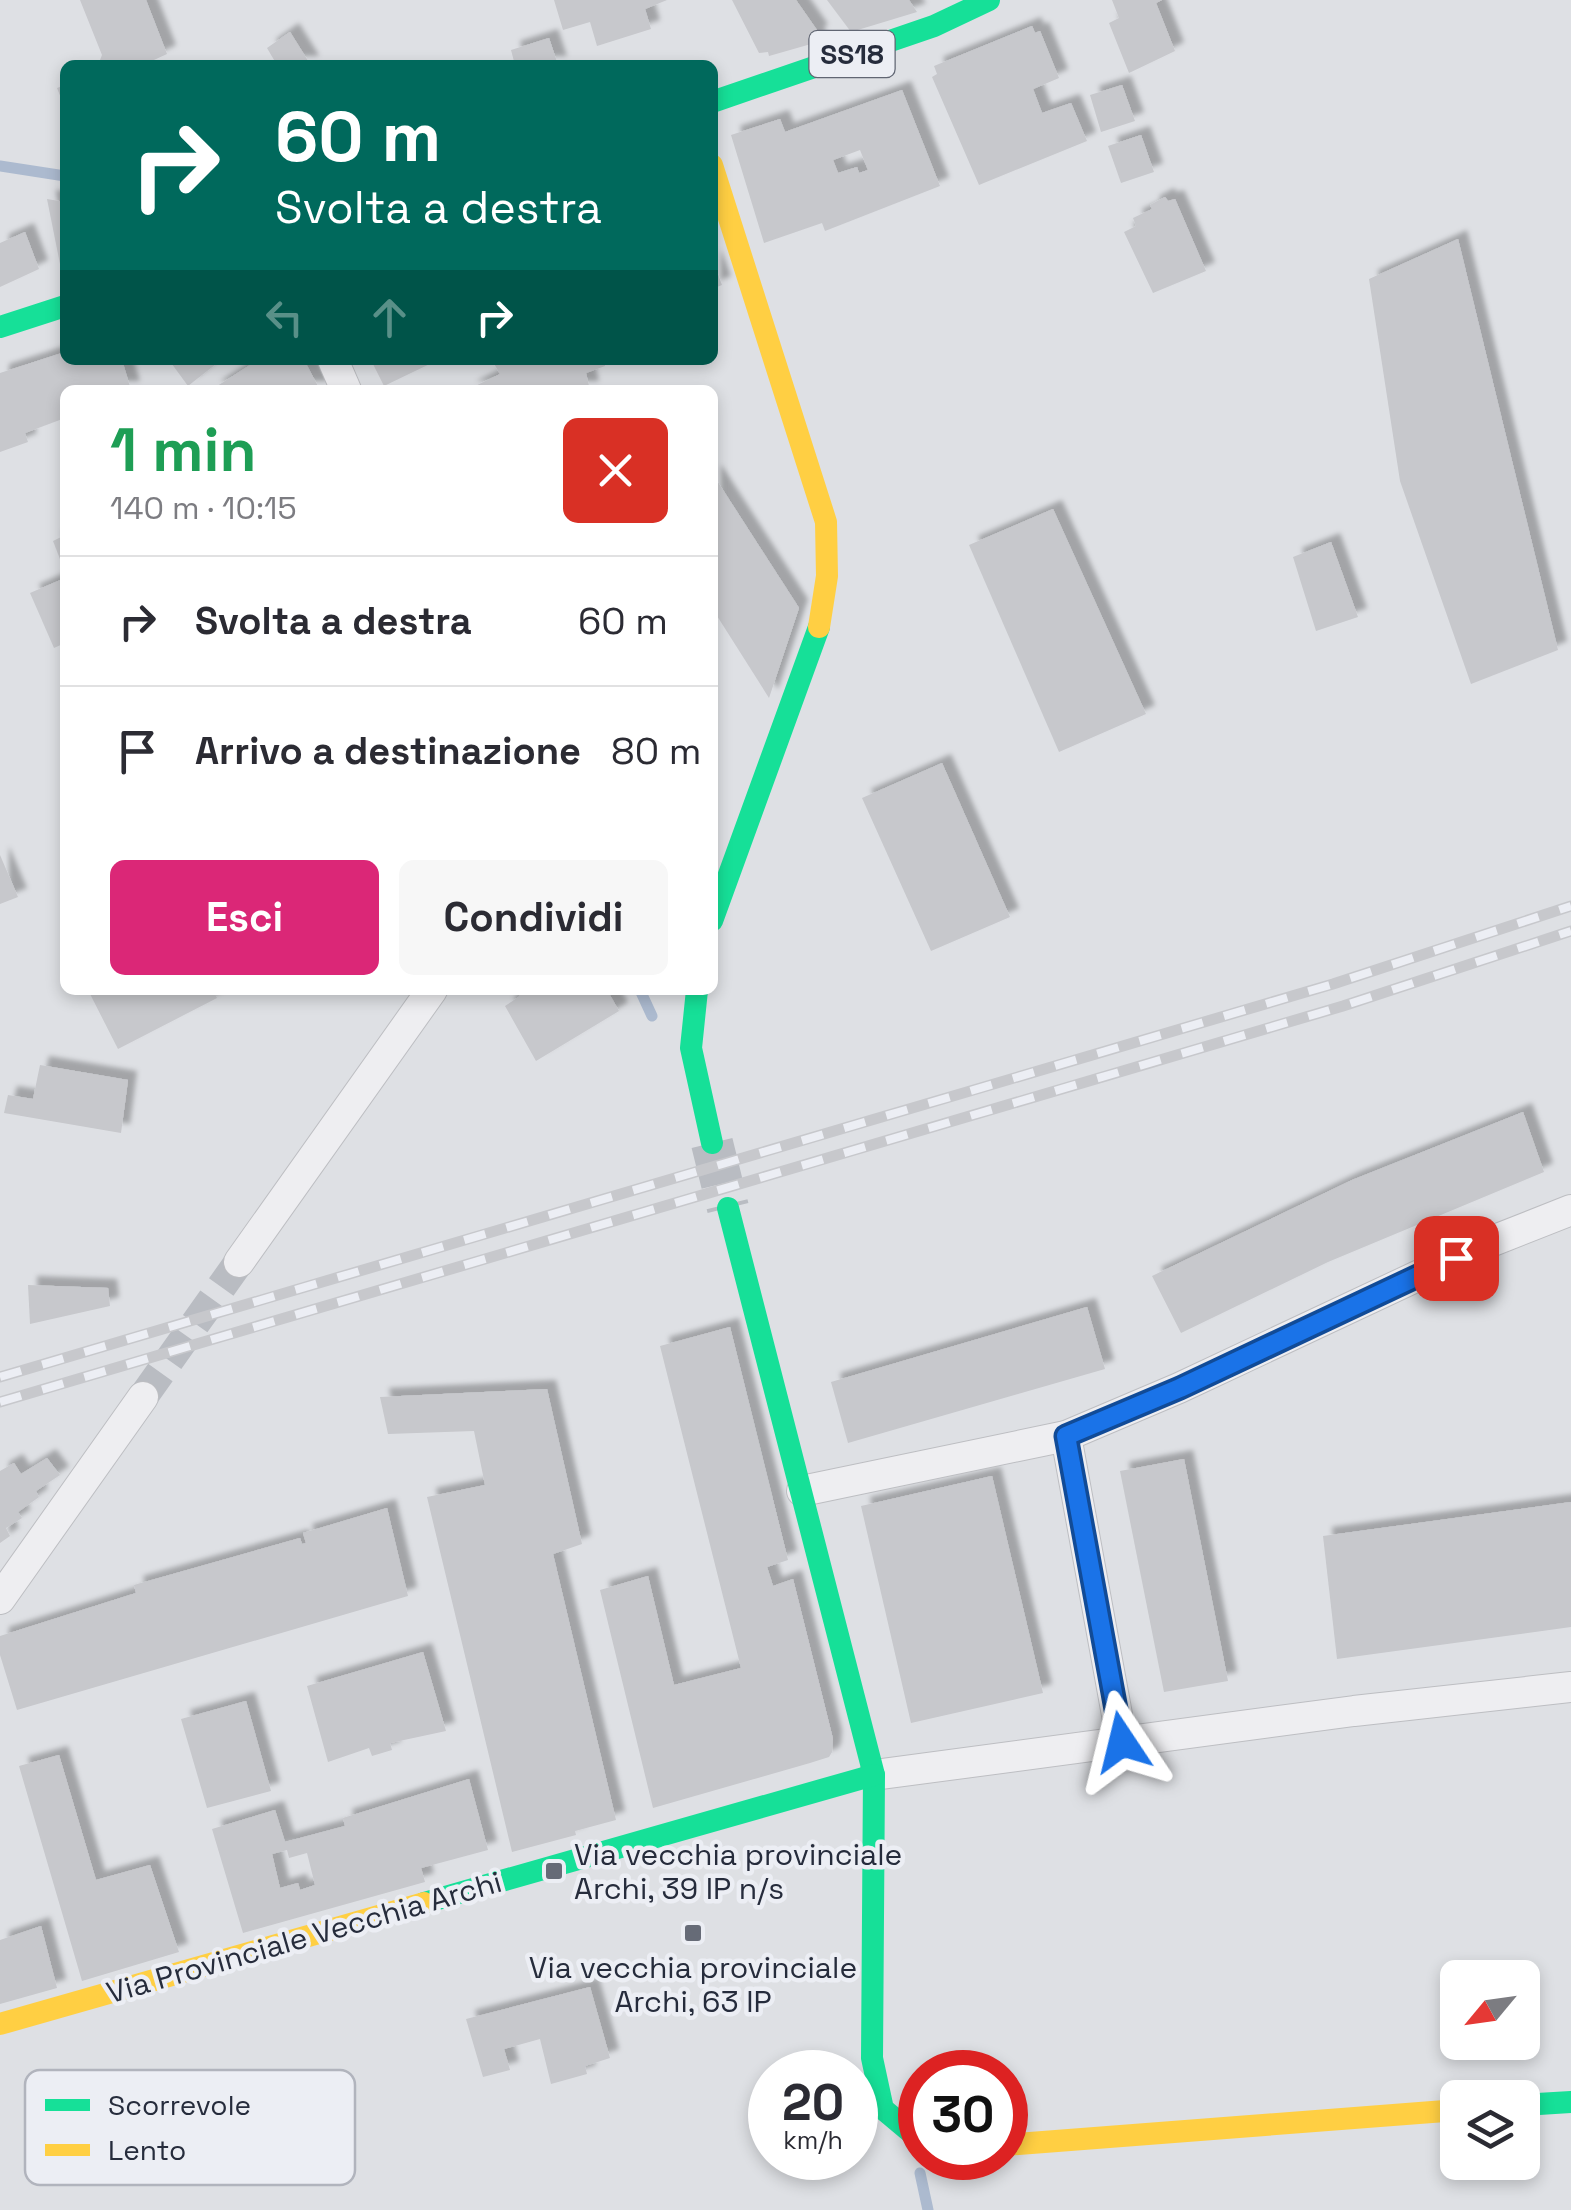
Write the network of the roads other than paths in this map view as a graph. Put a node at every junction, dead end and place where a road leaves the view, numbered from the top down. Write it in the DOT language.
graph roads {
  1 [pos="990,0"];
  2 [pos="718,100"];
  3 [pos="718,183"];
  4 [pos="60,308"];
  5 [pos="0,327"];
  6 [pos="718,905"];
  7 [pos="428,995"];
  8 [pos="696,995"];
  9 [pos="712,1143"];
  10 [pos="728,1208"];
  11 [pos="1571,1210"];
  12 [pos="239,1262"];
  13 [pos="143,1397"];
  14 [pos="1066,1436"];
  15 [pos="802,1491"];
  16 [pos="0,1598"];
  17 [pos="1571,1687"];
  18 [pos="1122,1742"];
  19 [pos="874,1775"];
  20 [pos="0,2024"];
  21 [pos="1571,2102"];
  22 [pos="1540,2105"];
  23 [pos="1440,2111"];
  24 [pos="898,2123"];
  25 [pos="1028,2143"];
  1 -- 2 [label="street, SS18"];
  3 -- 6 [label="street"];
  4 -- 5 [label="street"];
  7 -- 12 [label="street"];
  8 -- 9 [label="street"];
  10 -- 15 [label="street"];
  11 -- 14 [label="street"];
  13 -- 16 [label="street"];
  14 -- 15 [label="street"];
  14 -- 18 [label="street"];
  15 -- 19 [label="street"];
  17 -- 18 [label="street"];
  18 -- 19 [label="street"];
  19 -- 20 [label="street, Via Provinciale Vecchia Archi"];
  19 -- 24 [label="street"];
  21 -- 22 [label="street"];
  23 -- 25 [label="street"];
}
